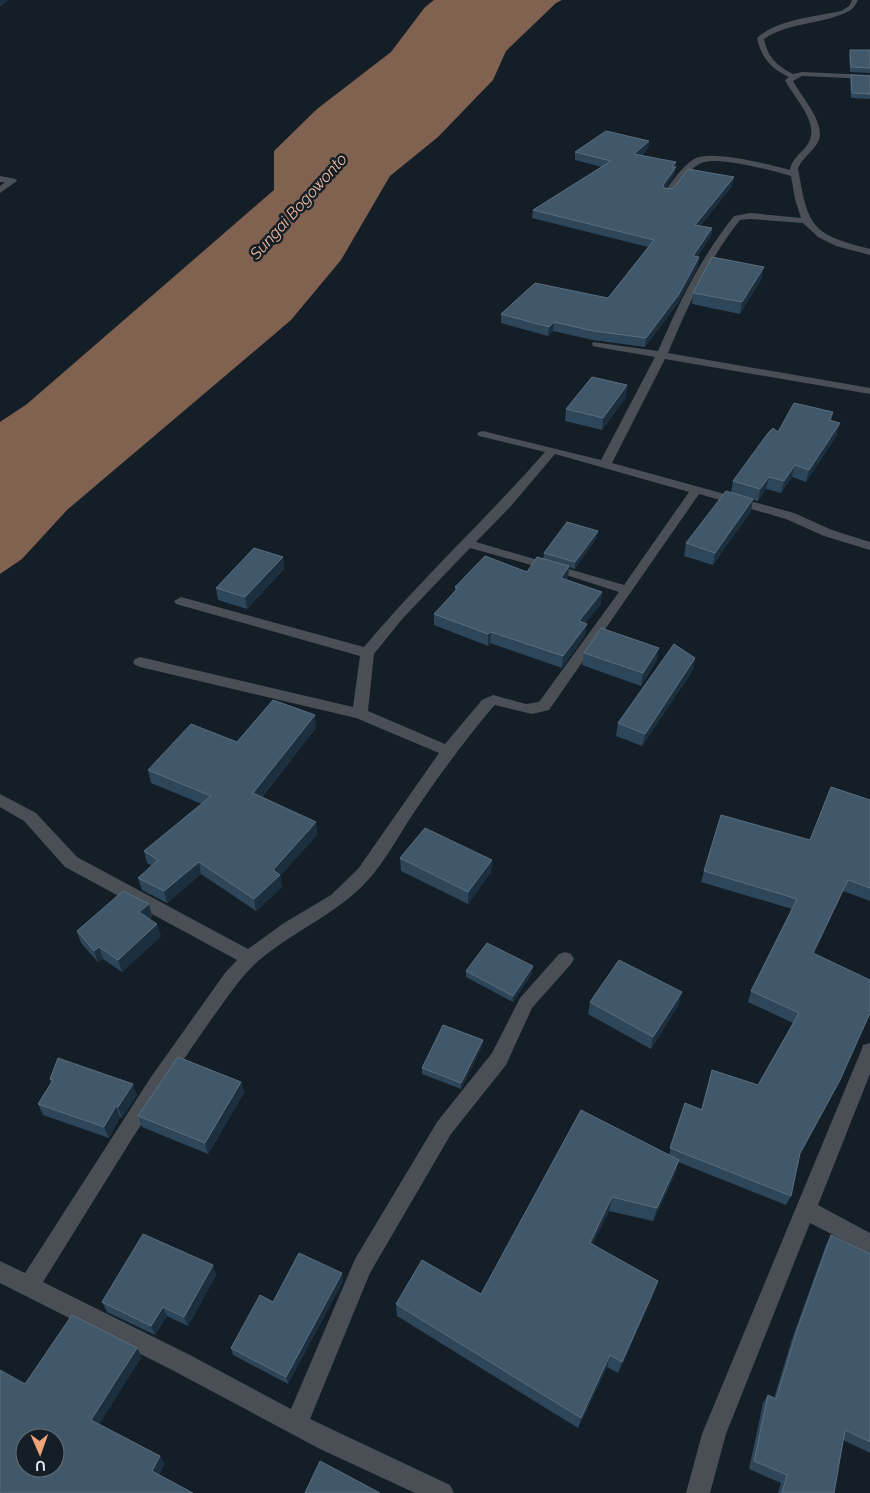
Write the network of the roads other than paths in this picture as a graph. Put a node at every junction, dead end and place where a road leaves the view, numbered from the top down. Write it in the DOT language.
graph roads {
  1 [pos="855,0"];
  2 [pos="793,76"];
  3 [pos="870,77"];
  4 [pos="794,174"];
  5 [pos="0,179"];
  6 [pos="0,190"];
  7 [pos="667,194"];
  8 [pos="806,221"];
  9 [pos="870,252"];
  10 [pos="598,344"];
  11 [pos="661,356"];
  12 [pos="870,391"];
  13 [pos="483,434"];
  14 [pos="553,450"];
  15 [pos="605,464"];
  16 [pos="696,490"];
  17 [pos="467,543"];
  18 [pos="870,546"];
  19 [pos="627,590"];
  20 [pos="181,601"];
  21 [pos="367,653"];
  22 [pos="140,662"];
  23 [pos="360,714"];
  24 [pos="448,751"];
  25 [pos="0,800"];
  26 [pos="250,958"];
  27 [pos="565,959"];
  28 [pos="870,1051"];
  29 [pos="805,1209"];
  30 [pos="870,1244"];
  31 [pos="0,1272"];
  32 [pos="29,1286"];
  33 [pos="296,1423"];
  34 [pos="442,1493"];
  35 [pos="698,1493"];
  1 -- 2 [label="street"];
  2 -- 3 [label="street"];
  2 -- 4 [label="street"];
  4 -- 7 [label="street"];
  4 -- 8 [label="street"];
  5 -- 6 [label="street"];
  8 -- 9 [label="street"];
  8 -- 11 [label="street"];
  10 -- 11 [label="street"];
  11 -- 12 [label="street"];
  11 -- 15 [label="street"];
  13 -- 14 [label="street"];
  14 -- 15 [label="street"];
  14 -- 17 [label="street"];
  15 -- 16 [label="street"];
  16 -- 18 [label="street"];
  16 -- 19 [label="street"];
  17 -- 19 [label="street"];
  17 -- 21 [label="street"];
  19 -- 24 [label="street"];
  20 -- 21 [label="street"];
  21 -- 23 [label="street"];
  22 -- 23 [label="street"];
  23 -- 24 [label="street"];
  24 -- 26 [label="street"];
  25 -- 26 [label="street"];
  26 -- 32 [label="street"];
  27 -- 33 [label="street"];
  28 -- 29 [label="street"];
  29 -- 30 [label="street"];
  29 -- 35 [label="street"];
  31 -- 32 [label="street"];
  32 -- 33 [label="street"];
  33 -- 34 [label="street"];
}
